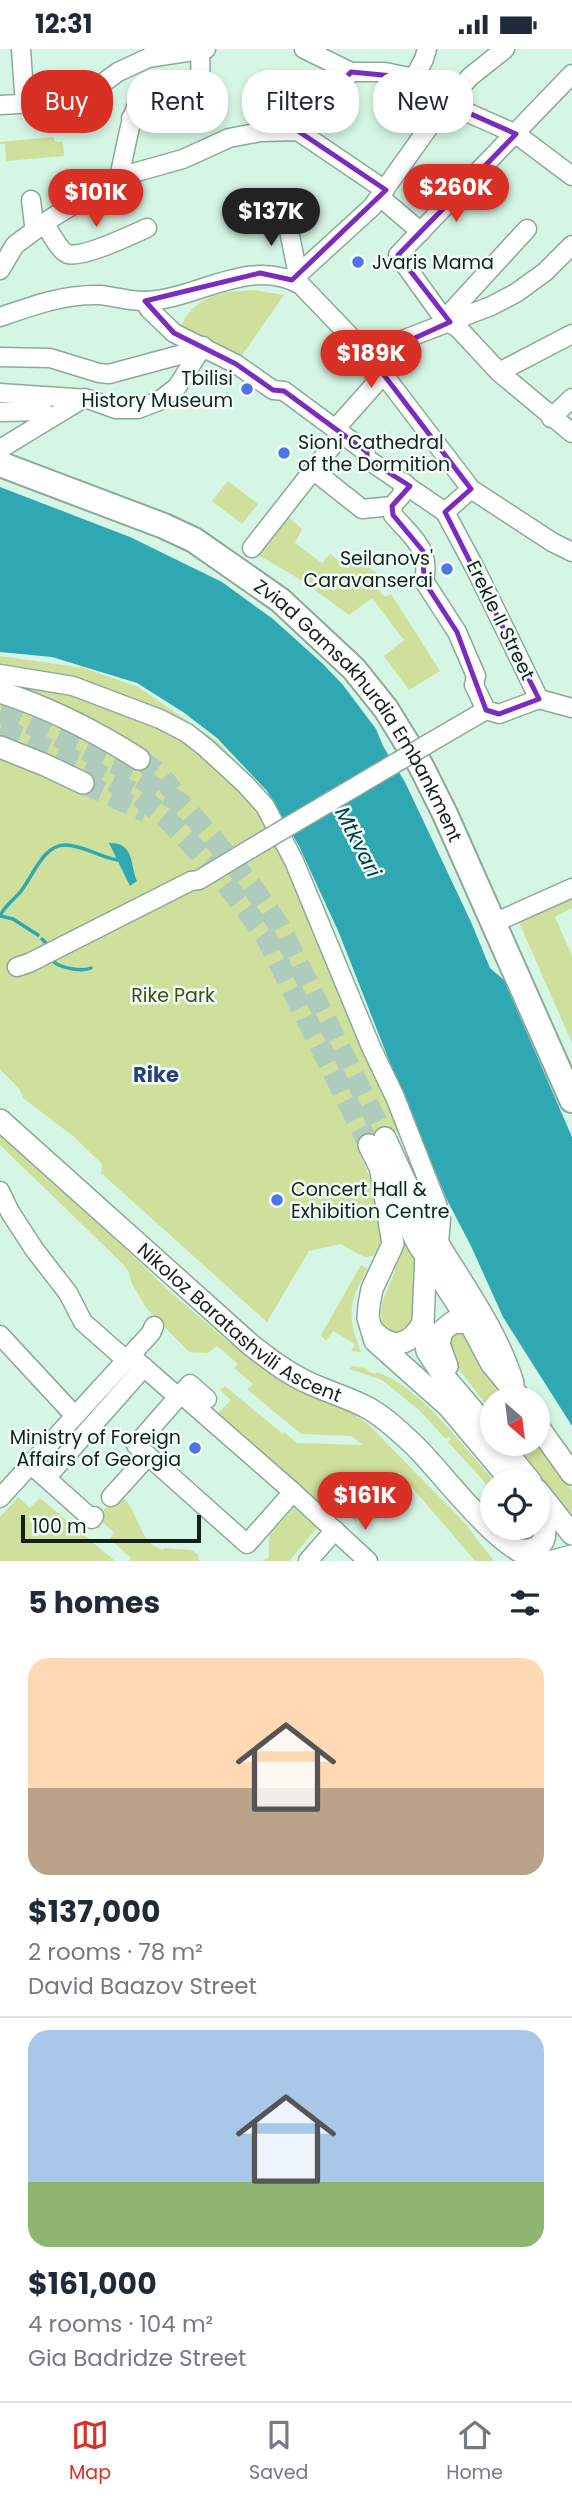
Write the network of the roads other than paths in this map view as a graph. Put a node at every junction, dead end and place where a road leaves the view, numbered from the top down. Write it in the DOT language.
graph roads {
  1 [pos="21,49"];
  2 [pos="304,49"];
  3 [pos="427,49"];
  4 [pos="505,49"];
  5 [pos="203,50"];
  6 [pos="332,55"];
  7 [pos="22,70"];
  8 [pos="199,70"];
  9 [pos="349,70"];
  10 [pos="418,70"];
  11 [pos="473,74"];
  12 [pos="572,74"];
  13 [pos="113,76"];
  14 [pos="21,104"];
  15 [pos="0,105"];
  16 [pos="473,115"];
  17 [pos="130,133"];
  18 [pos="259,133"];
  19 [pos="301,133"];
  20 [pos="425,133"];
  21 [pos="516,134"];
  22 [pos="572,176"];
  23 [pos="120,177"];
  24 [pos="383,193"];
  25 [pos="31,200"];
  26 [pos="285,211"];
  27 [pos="40,226"];
  28 [pos="147,228"];
  29 [pos="527,229"];
  30 [pos="421,232"];
  31 [pos="572,245"];
  32 [pos="0,270"];
  33 [pos="295,277"];
  34 [pos="145,301"];
  35 [pos="0,317"];
  36 [pos="450,322"];
  37 [pos="572,334"];
  38 [pos="199,351"];
  39 [pos="0,357"];
  40 [pos="371,358"];
  41 [pos="499,372"];
  42 [pos="384,375"];
  43 [pos="0,393"];
  44 [pos="84,398"];
  45 [pos="572,398"];
  46 [pos="44,409"];
  47 [pos="0,412"];
  48 [pos="551,418"];
  49 [pos="572,433"];
  50 [pos="336,435"];
  51 [pos="0,450"];
  52 [pos="0,464"];
  53 [pos="313,470"];
  54 [pos="405,483"];
  55 [pos="471,489"];
  56 [pos="392,506"];
  57 [pos="445,512"];
  58 [pos="252,548"];
  59 [pos="572,552"];
  60 [pos="0,674"];
  61 [pos="0,692"];
  62 [pos="539,699"];
  63 [pos="572,708"];
  64 [pos="486,710"];
  65 [pos="0,747"];
  66 [pos="139,759"];
  67 [pos="83,783"];
  68 [pos="572,888"];
  69 [pos="505,918"];
  70 [pos="17,967"];
  71 [pos="572,1071"];
  72 [pos="572,1100"];
  73 [pos="0,1121"];
  74 [pos="381,1171"];
  75 [pos="0,1191"];
  76 [pos="433,1250"];
  77 [pos="471,1322"];
  78 [pos="423,1323"];
  79 [pos="154,1326"];
  80 [pos="370,1328"];
  81 [pos="0,1335"];
  82 [pos="128,1358"];
  83 [pos="144,1367"];
  84 [pos="510,1386"];
  85 [pos="514,1386"];
  86 [pos="460,1393"];
  87 [pos="180,1396"];
  88 [pos="75,1416"];
  89 [pos="480,1418"];
  90 [pos="550,1443"];
  91 [pos="148,1456"];
  92 [pos="510,1456"];
  93 [pos="31,1465"];
  94 [pos="502,1470"];
  95 [pos="521,1470"];
  96 [pos="572,1474"];
  97 [pos="46,1478"];
  98 [pos="293,1492"];
  99 [pos="111,1497"];
  100 [pos="0,1498"];
  101 [pos="550,1506"];
  102 [pos="92,1520"];
  103 [pos="335,1530"];
  104 [pos="572,1534"];
  105 [pos="543,1540"];
  106 [pos="513,1555"];
  107 [pos="572,1556"];
  108 [pos="308,1561"];
  109 [pos="368,1561"];
  110 [pos="545,1561"];
  111 [pos="553,1561"];
  1 -- 7 [label="street"];
  2 -- 6 [label="street"];
  3 -- 10 [label="street"];
  4 -- 11 [label="street"];
  5 -- 8 [label="street"];
  5 -- 13 [label="street"];
  6 -- 9 [label="street"];
  12 -- 21 [label="street"];
  14 -- 15 [label="street"];
  16 -- 21 [label="street"];
  17 -- 23 [label="street"];
  18 -- 23 [label="street"];
  19 -- 24 [label="street"];
  20 -- 24 [label="street"];
  21 -- 22 [label="street"];
  21 -- 30 [label="street"];
  23 -- 27 [label="street"];
  24 -- 30 [label="street"];
  24 -- 33 [label="street"];
  25 -- 27 [label="street"];
  26 -- 33 [label="street"];
  27 -- 28 [label="street"];
  27 -- 32 [label="street"];
  29 -- 36 [label="street"];
  30 -- 36 [label="street"];
  31 -- 36 [label="street"];
  33 -- 34 [label="street"];
  33 -- 40 [label="street"];
  34 -- 35 [label="street"];
  34 -- 38 [label="street"];
  36 -- 40 [label="street"];
  36 -- 41 [label="street"];
  37 -- 41 [label="street"];
  38 -- 39 [label="street"];
  38 -- 44 [label="street"];
  38 -- 50 [label="street"];
  40 -- 42 [label="street"];
  41 -- 48 [label="street"];
  42 -- 50 [label="street"];
  42 -- 55 [label="street"];
  43 -- 46 [label="street"];
  44 -- 46 [label="street"];
  44 -- 46 [label="street"];
  45 -- 48 [label="street"];
  46 -- 47 [label="street"];
  46 -- 51 [label="street"];
  48 -- 49 [label="street"];
  50 -- 53 [label="street"];
  50 -- 54 [label="street"];
  51 -- 69 [label="highway, Zviad Gamsakhurdia Embankment"];
  52 -- 72 [label="highway, Zviad Gamsakhurdia Embankment"];
  53 -- 56 [label="street"];
  53 -- 58 [label="street"];
  54 -- 56 [label="street"];
  54 -- 57 [label="street"];
  55 -- 57 [label="street"];
  55 -- 59 [label="street"];
  56 -- 64 [label="street"];
  57 -- 62 [label="street, Erekle II Street"];
  60 -- 76 [label="street"];
  61 -- 66 [label="main road"];
  62 -- 63 [label="street, Erekle II Street"];
  62 -- 64 [label="street"];
  64 -- 70 [label="street, bridge"];
  65 -- 67 [label="main road"];
  68 -- 69 [label="street"];
  69 -- 71 [label="highway, Zviad Gamsakhurdia Embankment"];
  73 -- 106 [label="main road, Nikoloz Baratashvili Ascent"];
  74 -- 76 [label="main road"];
  74 -- 76 [label="main road"];
  74 -- 80 [label="main road"];
  75 -- 82 [label="street"];
  76 -- 77 [label="main road"];
  76 -- 78 [label="main road"];
  76 -- 85 [label="main road"];
  77 -- 84 [label="main road"];
  77 -- 86 [label="main road"];
  78 -- 80 [label="main road"];
  78 -- 86 [label="main road"];
  79 -- 82 [label="street"];
  80 -- 94 [label="main road"];
  81 -- 88 [label="street"];
  82 -- 83 [label="street"];
  82 -- 88 [label="street"];
  83 -- 87 [label="street"];
  83 -- 97 [label="street"];
  86 -- 89 [label="main road"];
  87 -- 91 [label="street"];
  87 -- 98 [label="street"];
  88 -- 93 [label="street"];
  90 -- 96 [label="main road"];
  91 -- 98 [label="street"];
  91 -- 99 [label="street"];
  92 -- 95 [label="main road"];
  93 -- 97 [label="street"];
  93 -- 100 [label="street"];
  97 -- 102 [label="street"];
  98 -- 103 [label="street"];
  101 -- 104 [label="main road"];
  103 -- 108 [label="street"];
  103 -- 109 [label="street"];
  105 -- 106 [label="main road"];
  106 -- 110 [label="main road"];
  107 -- 111 [label="main road"];
}
